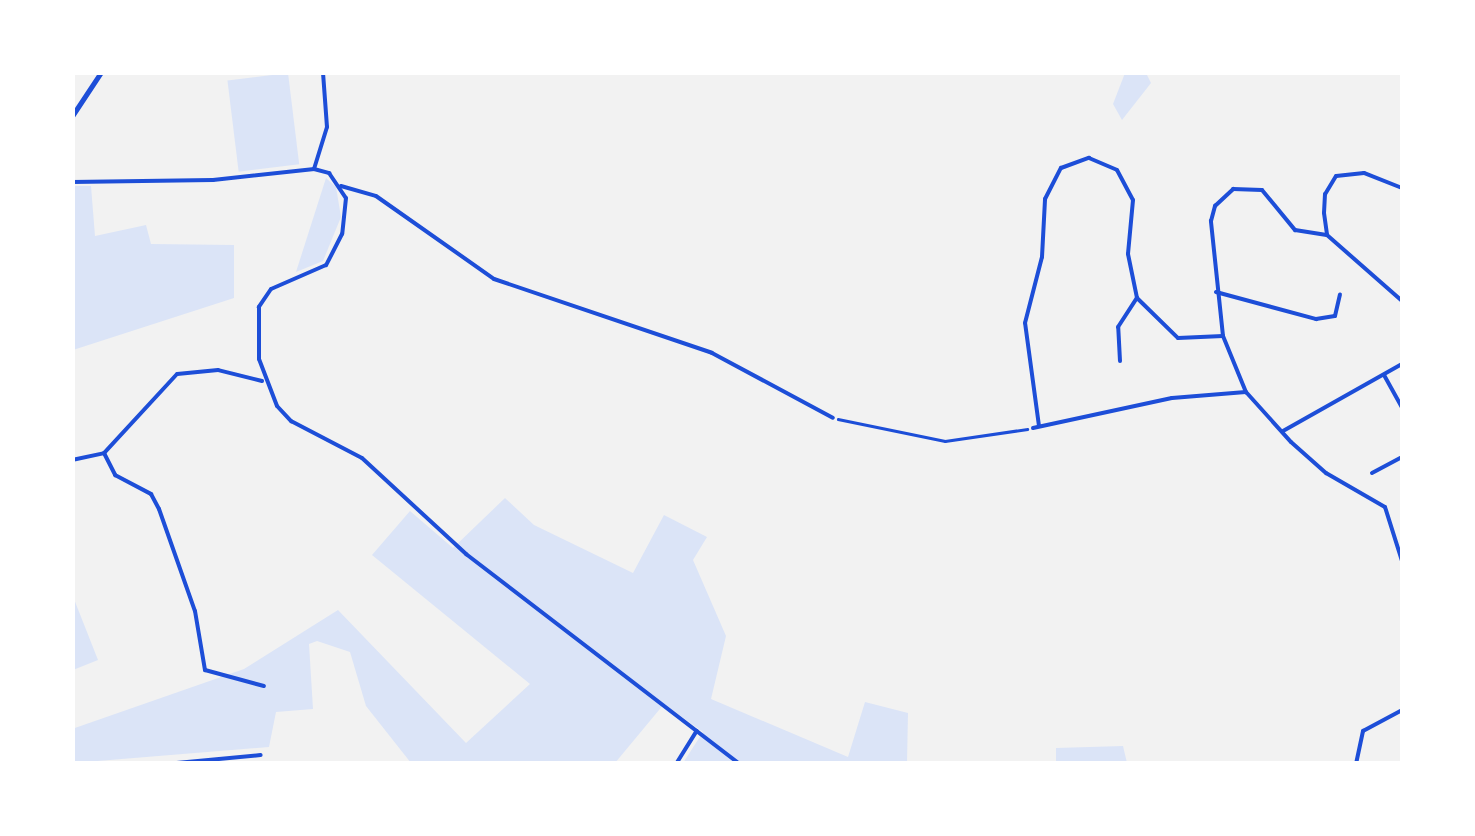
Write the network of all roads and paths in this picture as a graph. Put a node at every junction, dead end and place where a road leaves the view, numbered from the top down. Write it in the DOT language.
graph roads {
  1 [pos="101,72"];
  2 [pos="323,72"];
  3 [pos="1299,72"];
  4 [pos="1311,72"];
  5 [pos="72,116"];
  6 [pos="314,169"];
  7 [pos="72,182"];
  8 [pos="341,186"];
  9 [pos="1402,188"];
  10 [pos="1327,235"];
  11 [pos="1216,292"];
  12 [pos="1340,295"];
  13 [pos="1137,298"];
  14 [pos="1402,301"];
  15 [pos="1223,336"];
  16 [pos="1120,362"];
  17 [pos="1402,364"];
  18 [pos="1384,375"];
  19 [pos="264,382"];
  20 [pos="1246,392"];
  21 [pos="1402,408"];
  22 [pos="833,418"];
  23 [pos="1036,427"];
  24 [pos="1282,431"];
  25 [pos="104,453"];
  26 [pos="1402,456"];
  27 [pos="72,460"];
  28 [pos="1372,473"];
  29 [pos="1402,561"];
  30 [pos="264,686"];
  31 [pos="1402,710"];
  32 [pos="697,732"];
  33 [pos="261,754"];
  34 [pos="166,764"];
  35 [pos="676,764"];
  36 [pos="740,764"];
  37 [pos="1356,764"];
  1 -- 5 [label="street"];
  2 -- 6 [label="street"];
  3 -- 4 [label="street"];
  6 -- 7 [label="street"];
  6 -- 8 [label="street"];
  8 -- 19 [label="street"];
  8 -- 22 [label="street"];
  9 -- 10 [label="street"];
  10 -- 11 [label="street"];
  10 -- 14 [label="street"];
  11 -- 12 [label="street"];
  11 -- 15 [label="street"];
  13 -- 15 [label="street"];
  13 -- 16 [label="street"];
  13 -- 23 [label="street"];
  15 -- 20 [label="street"];
  17 -- 18 [label="street"];
  18 -- 21 [label="street"];
  18 -- 24 [label="street"];
  19 -- 25 [label="street"];
  19 -- 32 [label="street"];
  20 -- 23 [label="street"];
  20 -- 24 [label="street"];
  22 -- 23 [label="path"];
  24 -- 29 [label="street"];
  25 -- 27 [label="street"];
  25 -- 30 [label="street"];
  26 -- 28 [label="street"];
  31 -- 37 [label="street"];
  32 -- 35 [label="street"];
  32 -- 36 [label="street"];
  33 -- 34 [label="street"];
}
